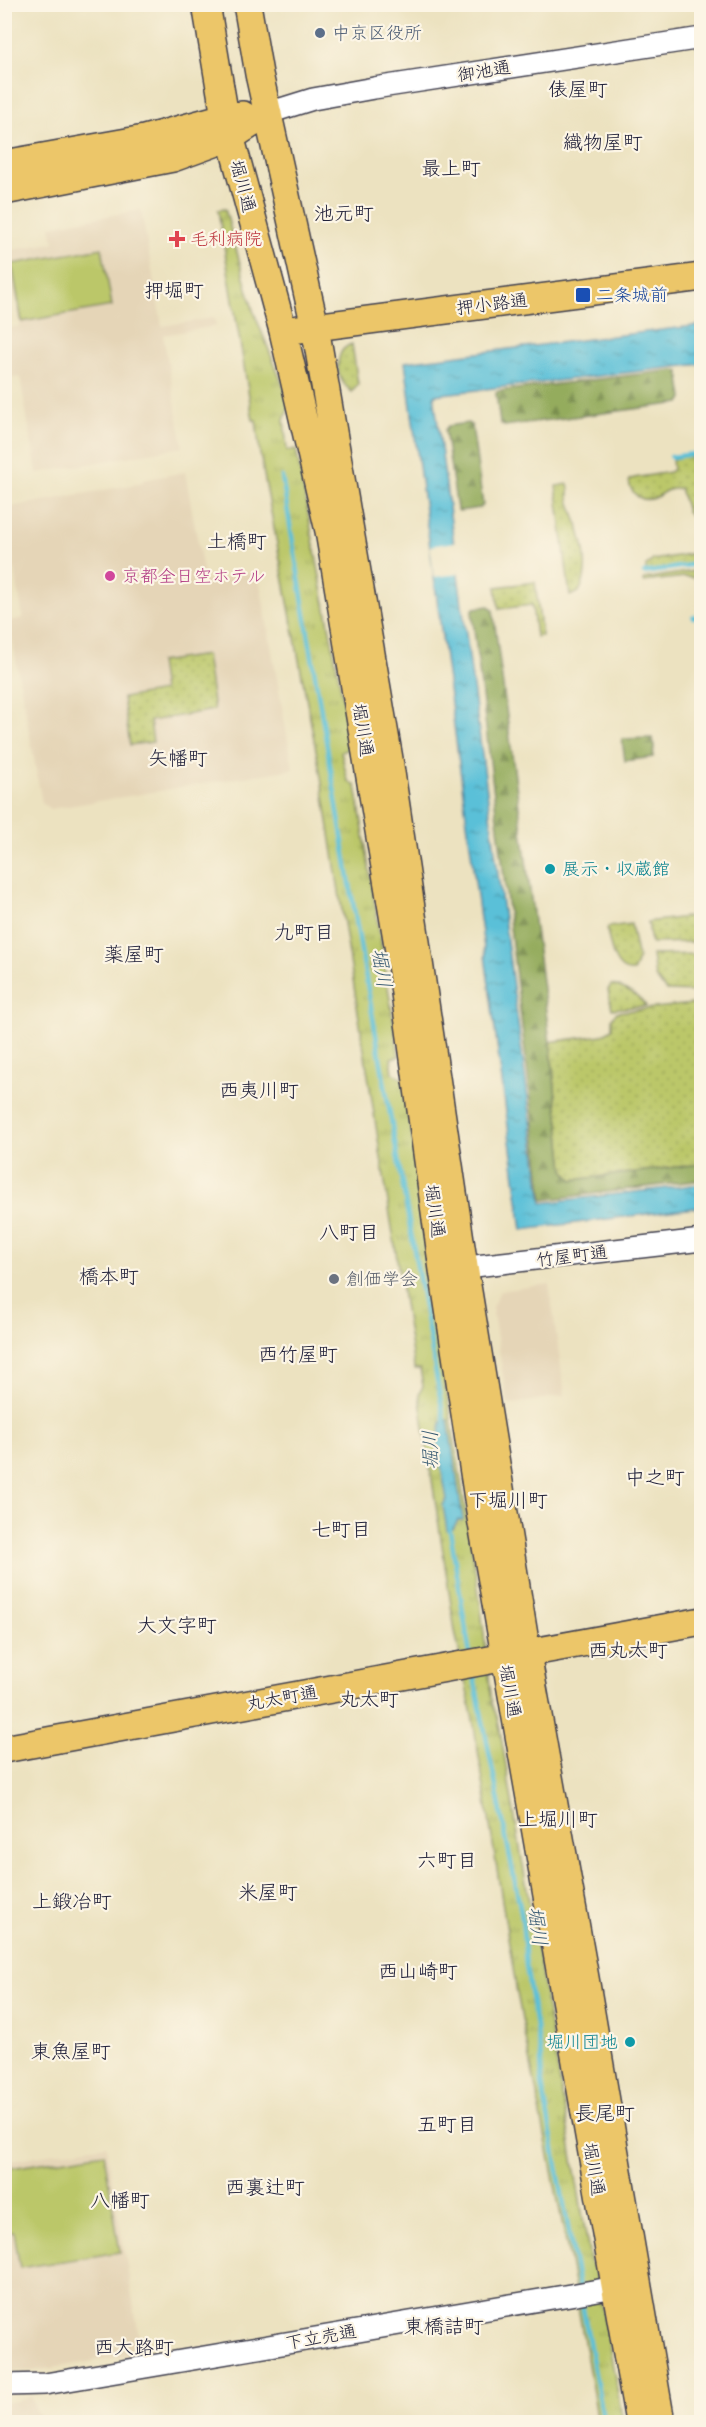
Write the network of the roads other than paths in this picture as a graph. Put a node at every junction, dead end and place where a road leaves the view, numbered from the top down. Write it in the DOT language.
graph roads {
  1 [pos="206,4"];
  2 [pos="247,4"];
  3 [pos="702,38"];
  4 [pos="268,113"];
  5 [pos="228,127"];
  6 [pos="4,164"];
  7 [pos="4,190"];
  8 [pos="702,277"];
  9 [pos="315,327"];
  10 [pos="283,331"];
  11 [pos="702,1240"];
  12 [pos="454,1269"];
  13 [pos="702,1621"];
  14 [pos="495,1660"];
  15 [pos="4,1749"];
  16 [pos="616,2285"];
  17 [pos="4,2385"];
  18 [pos="639,2422"];
  19 [pos="661,2422"];
  1 -- 5 [label="main road, 堀川通"];
  2 -- 4 [label="main road, 堀川通"];
  3 -- 4 [label="street, 御池通"];
  4 -- 5 [label="main road, 御池通"];
  4 -- 9 [label="main road, 堀川通"];
  5 -- 6 [label="main road, 御池通"];
  5 -- 7 [label="main road, 御池通"];
  5 -- 10 [label="main road, 堀川通"];
  8 -- 9 [label="main road, 押小路通"];
  9 -- 10 [label="main road, 押小路通"];
  9 -- 12 [label="main road, 堀川通"];
  10 -- 12 [label="main road, 堀川通"];
  11 -- 12 [label="street, 竹屋町通"];
  12 -- 14 [label="main road, 堀川通"];
  13 -- 14 [label="main road, 丸太町通"];
  14 -- 15 [label="main road, 丸太町通"];
  14 -- 16 [label="main road, 堀川通"];
  16 -- 17 [label="street, 下立売通"];
  16 -- 18 [label="main road, 堀川通"];
  16 -- 19 [label="main road, 堀川通"];
}
